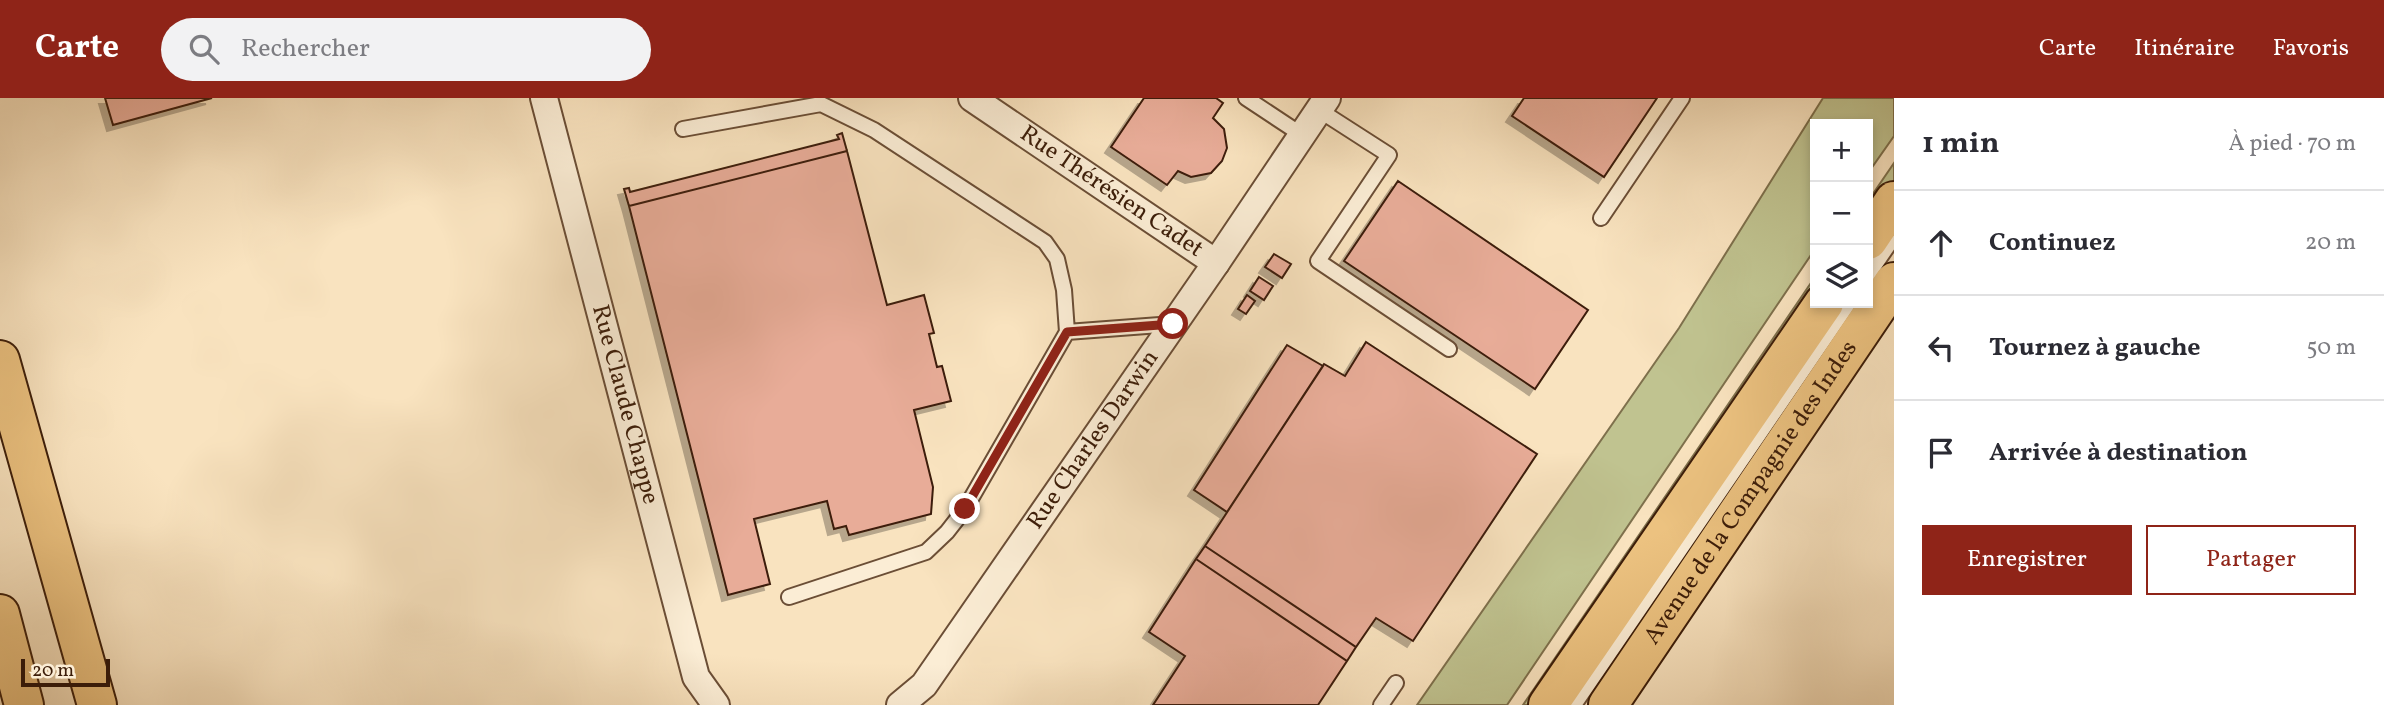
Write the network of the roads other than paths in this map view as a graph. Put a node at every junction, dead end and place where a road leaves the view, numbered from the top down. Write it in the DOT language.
graph roads {
  1 [pos="544,98"];
  2 [pos="972,98"];
  3 [pos="1247,98"];
  4 [pos="1682,98"];
  5 [pos="1323,104"];
  6 [pos="683,130"];
  7 [pos="1302,135"];
  8 [pos="1894,201"];
  9 [pos="1601,218"];
  10 [pos="1873,232"];
  11 [pos="1894,237"];
  12 [pos="1216,263"];
  13 [pos="1873,268"];
  14 [pos="1894,282"];
  15 [pos="1821,308"];
  16 [pos="1846,308"];
  17 [pos="1173,324"];
  18 [pos="1067,332"];
  19 [pos="1449,349"];
  20 [pos="0,360"];
  21 [pos="789,597"];
  22 [pos="0,614"];
  23 [pos="1396,683"];
  24 [pos="24,705"];
  25 [pos="97,705"];
  26 [pos="716,705"];
  27 [pos="900,705"];
  28 [pos="1381,705"];
  29 [pos="1548,705"];
  30 [pos="1574,705"];
  31 [pos="1608,705"];
  1 -- 26 [label="street, Rue Claude Chappe"];
  2 -- 12 [label="street, Rue Thérésien Cadet"];
  3 -- 7 [label="lane"];
  4 -- 9 [label="lane"];
  5 -- 7 [label="street, Rue Charles Darwin"];
  5 -- 19 [label="lane"];
  6 -- 18 [label="lane"];
  7 -- 12 [label="street, Rue Charles Darwin"];
  8 -- 10 [label="main road"];
  11 -- 13 [label="lane"];
  12 -- 17 [label="street, Rue Charles Darwin"];
  14 -- 31 [label="main road, Avenue de la Compagnie des Indes"];
  15 -- 29 [label="main road, Avenue de la Compagnie des Indes"];
  16 -- 30 [label="lane, Avenue de la Compagnie des Indes"];
  17 -- 18 [label="lane"];
  17 -- 27 [label="street, Rue Charles Darwin"];
  18 -- 21 [label="lane"];
  20 -- 25 [label="main road"];
  22 -- 24 [label="main road"];
  23 -- 28 [label="lane"];
}
